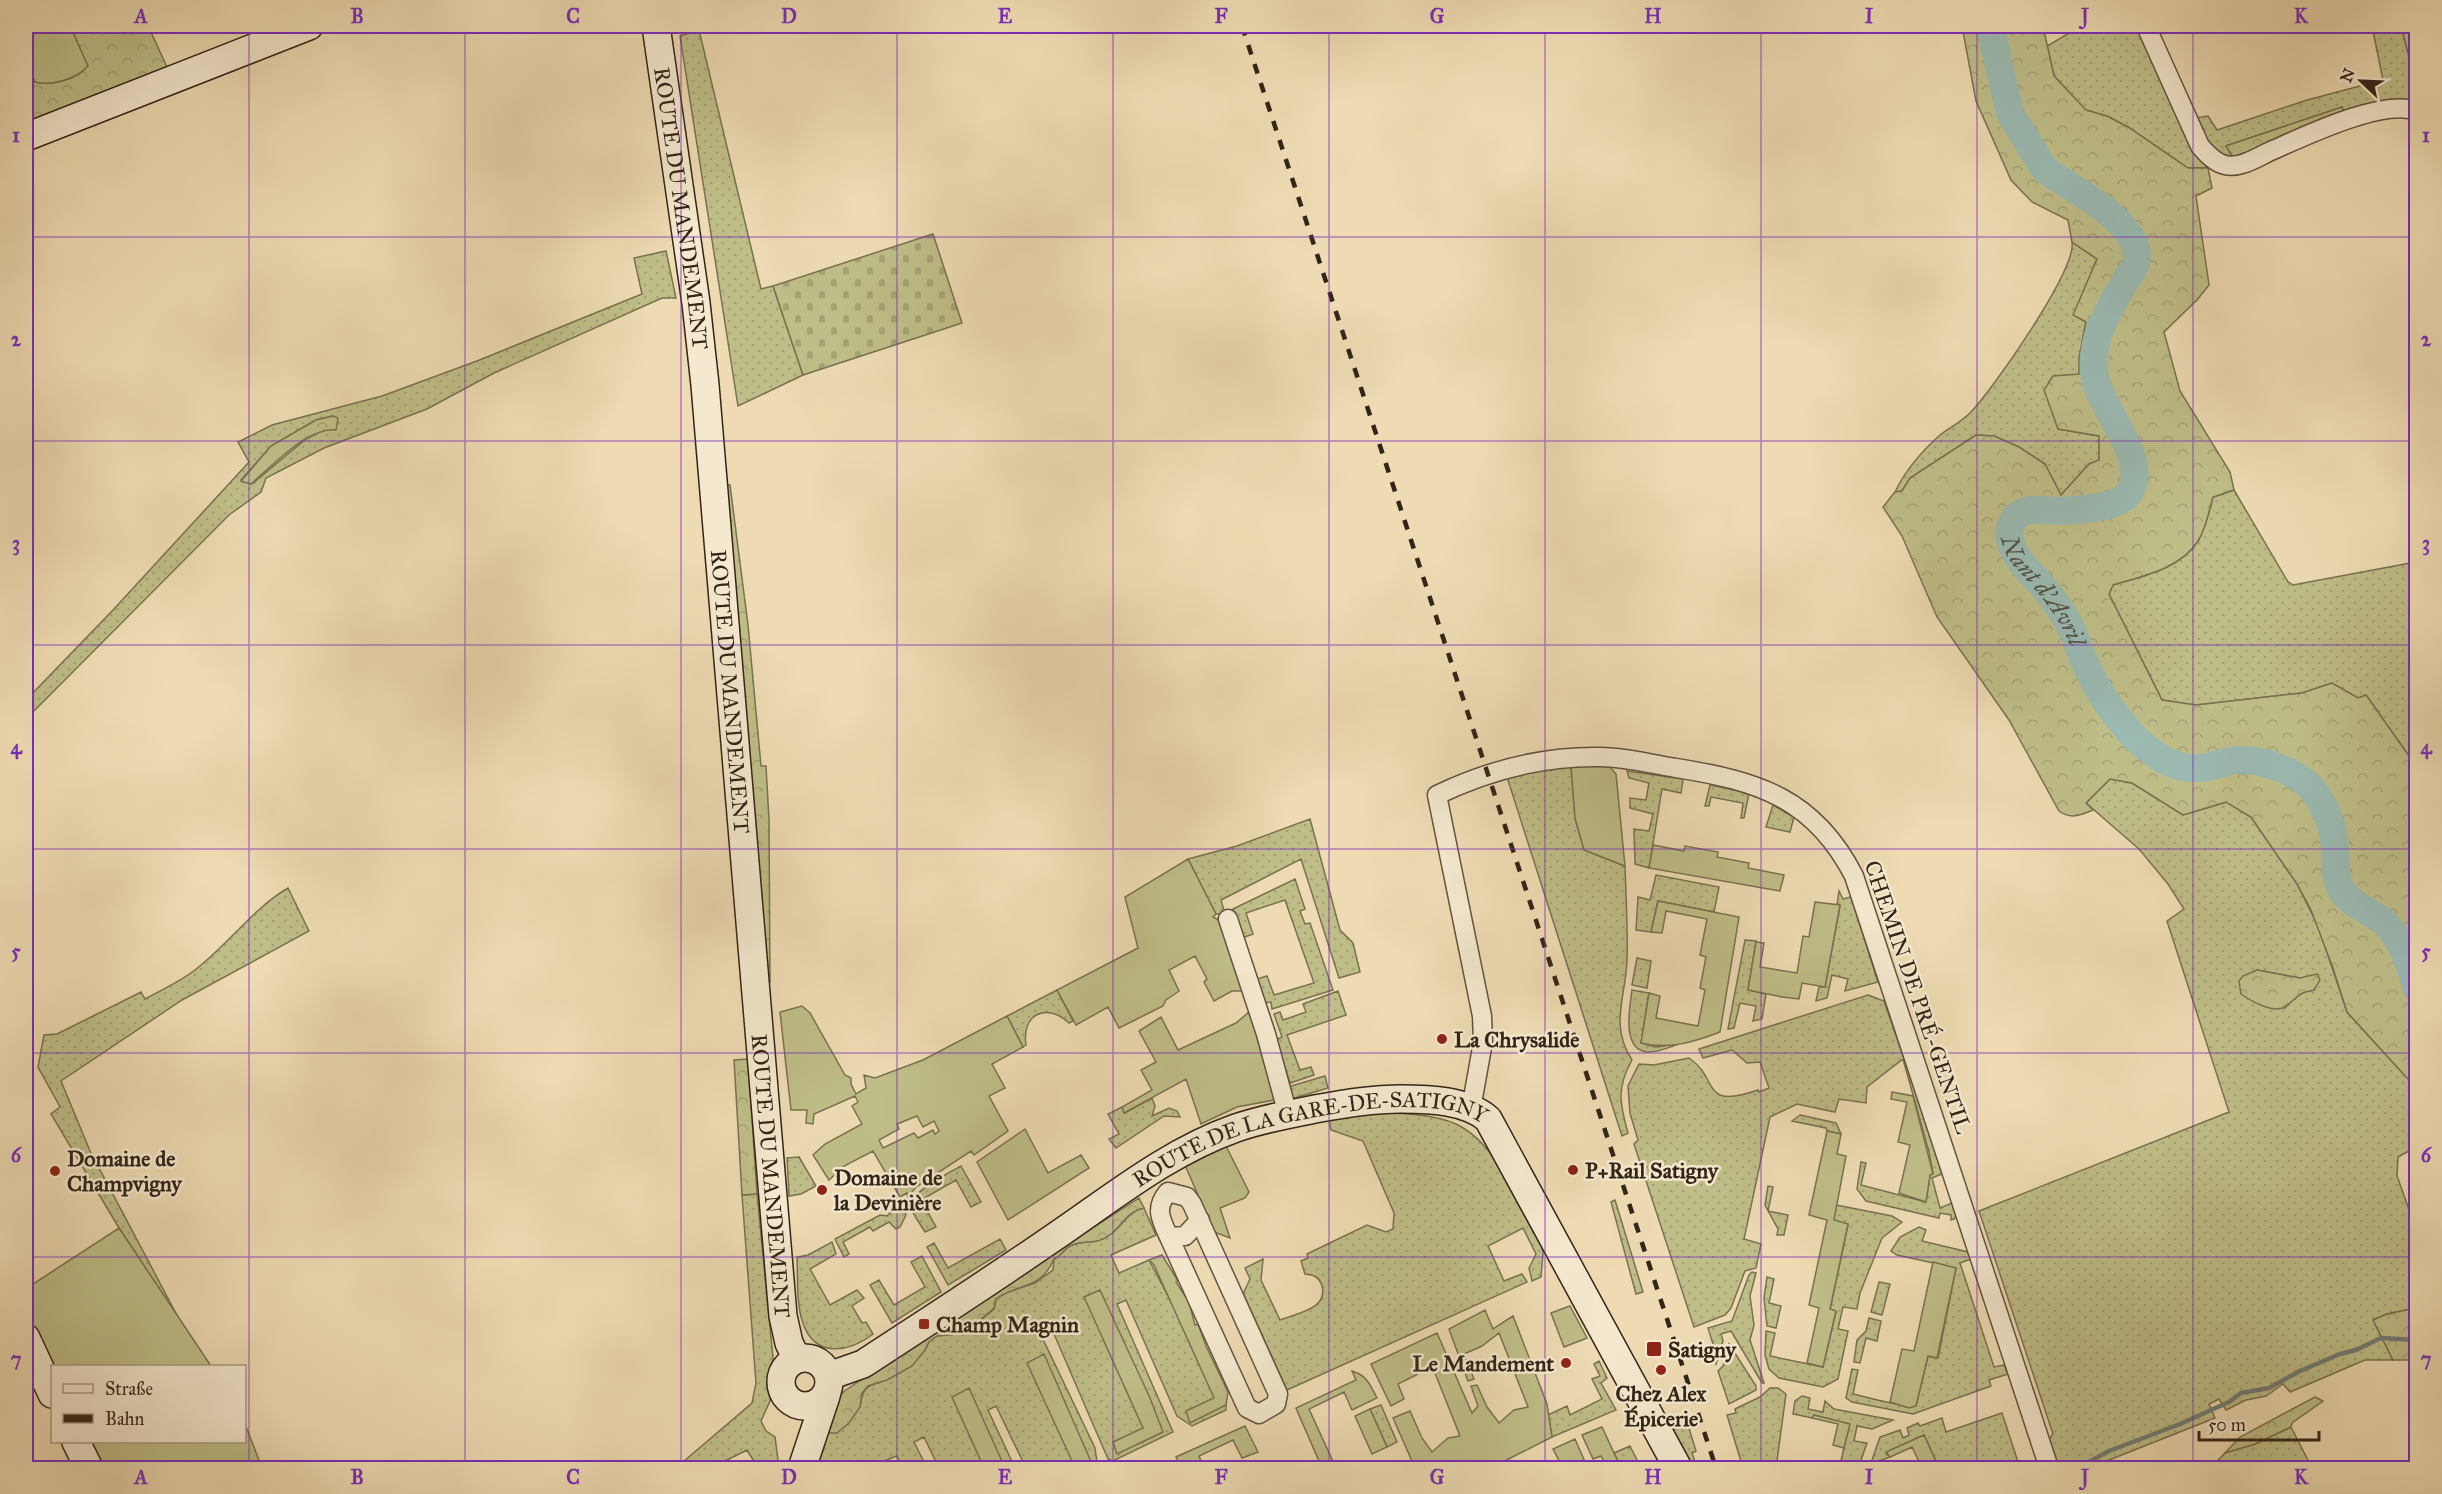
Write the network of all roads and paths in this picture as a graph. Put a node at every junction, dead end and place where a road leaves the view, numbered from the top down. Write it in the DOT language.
graph roads {
  1 [pos="309,26"];
  2 [pos="656,26"];
  3 [pos="2146,26"];
  4 [pos="2416,111"];
  5 [pos="26,137"];
  6 [pos="1228,919"];
  7 [pos="1472,1109"];
  8 [pos="1288,1115"];
  9 [pos="1156,1168"];
  10 [pos="1168,1192"];
  11 [pos="1200,1220"];
  12 [pos="1168,1237"];
  13 [pos="26,1338"];
  14 [pos="797,1359"];
  15 [pos="827,1386"];
  16 [pos="51,1392"];
  17 [pos="795,1405"];
  18 [pos="76,1443"];
  19 [pos="89,1468"];
  20 [pos="797,1468"];
  21 [pos="802,1468"];
  22 [pos="1678,1468"];
  23 [pos="2049,1468"];
  1 -- 5 [label="street"];
  2 -- 14 [label="street, ROUTE DU MANDEMENT"];
  3 -- 4 [label="street"];
  6 -- 8 [label="street"];
  7 -- 8 [label="street, ROUTE DE LA GARE-DE-SATIGNY"];
  7 -- 22 [label="street, ROUTE DE LA GARE-DE-SATIGNY"];
  7 -- 23 [label="street, CHEMIN DE PRÉ-GENTIL"];
  8 -- 9 [label="street, ROUTE DE LA GARE-DE-SATIGNY"];
  9 -- 10 [label="street"];
  9 -- 15 [label="street, ROUTE DE LA GARE-DE-SATIGNY"];
  10 -- 11 [label="street"];
  10 -- 12 [label="street"];
  11 -- 12 [label="street"];
  11 -- 12 [label="street"];
  13 -- 16 [label="street"];
  14 -- 15 [label="street"];
  14 -- 17 [label="street"];
  15 -- 17 [label="street"];
  15 -- 21 [label="street"];
  17 -- 20 [label="street"];
  18 -- 19 [label="street"];
}
